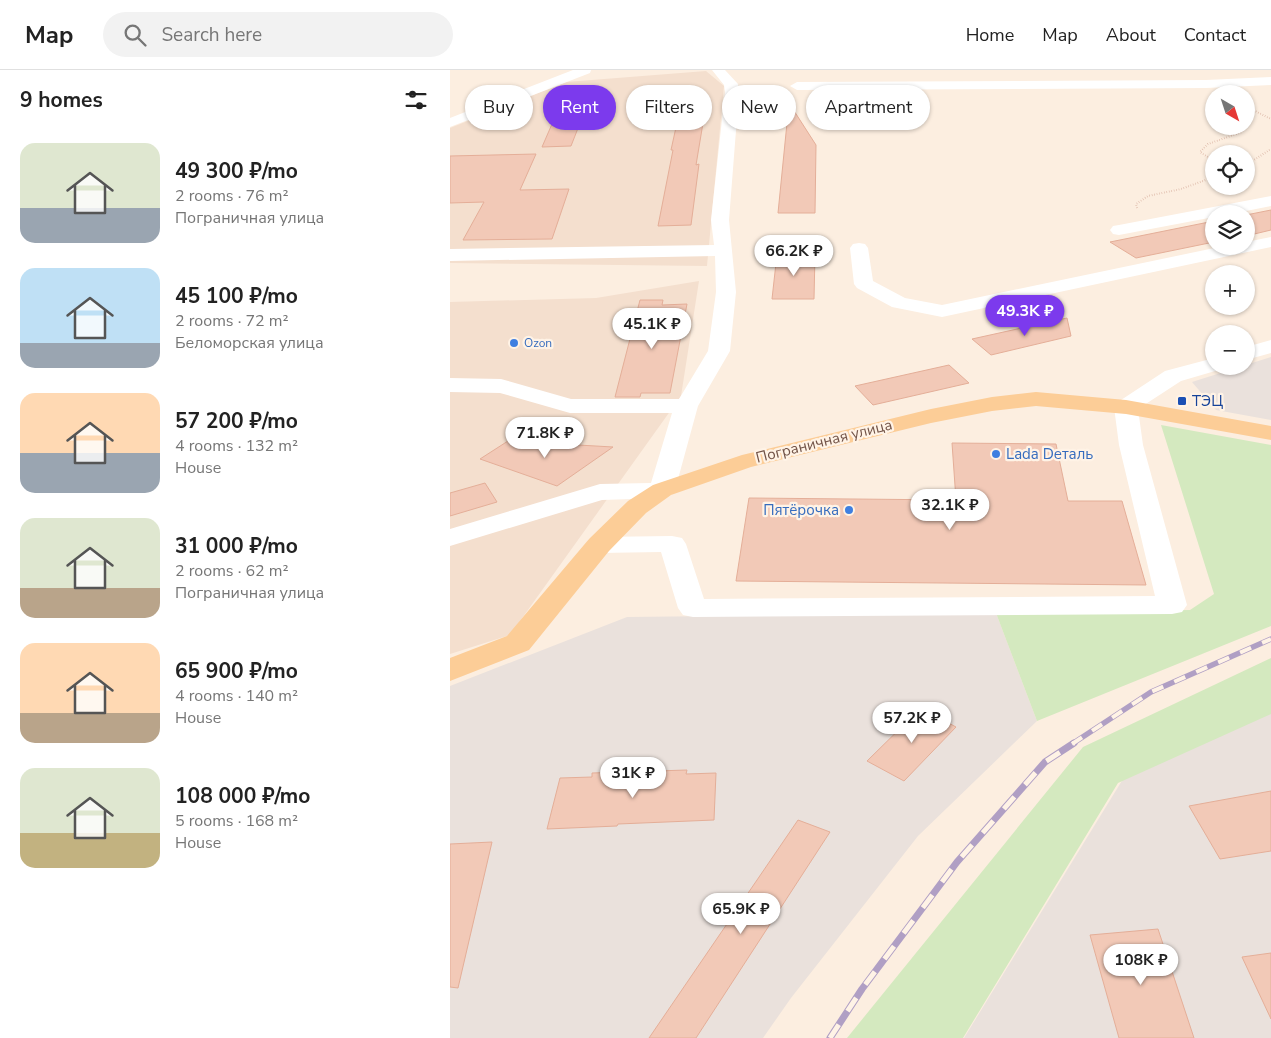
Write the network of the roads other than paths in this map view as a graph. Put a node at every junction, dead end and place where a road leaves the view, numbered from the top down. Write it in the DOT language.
graph roads {
  1 [pos="585,70"];
  2 [pos="718,70"];
  3 [pos="818,71"];
  4 [pos="1271,81"];
  5 [pos="450,123"];
  6 [pos="1271,201"];
  7 [pos="1119,230"];
  8 [pos="1271,242"];
  9 [pos="859,248"];
  10 [pos="724,250"];
  11 [pos="450,255"];
  12 [pos="1271,346"];
  13 [pos="1255,351"];
  14 [pos="1205,367"];
  15 [pos="450,386"];
  16 [pos="686,406"];
  17 [pos="1126,407"];
  18 [pos="1271,433"];
  19 [pos="662,490"];
  20 [pos="450,538"];
  21 [pos="599,545"];
  22 [pos="450,670"];
  1 -- 5 [label="street"];
  2 -- 10 [label="street"];
  3 -- 4 [label="street"];
  6 -- 7 [label="street"];
  8 -- 9 [label="street"];
  10 -- 11 [label="street"];
  10 -- 16 [label="street"];
  12 -- 13 [label="street"];
  14 -- 17 [label="street"];
  15 -- 16 [label="street"];
  16 -- 19 [label="street"];
  17 -- 18 [label="main road, Пограничная улица"];
  17 -- 19 [label="main road, Пограничная улица"];
  17 -- 21 [label="street"];
  19 -- 20 [label="street"];
  19 -- 21 [label="main road, Пограничная улица"];
  21 -- 22 [label="main road, Пограничная улица"];
}
